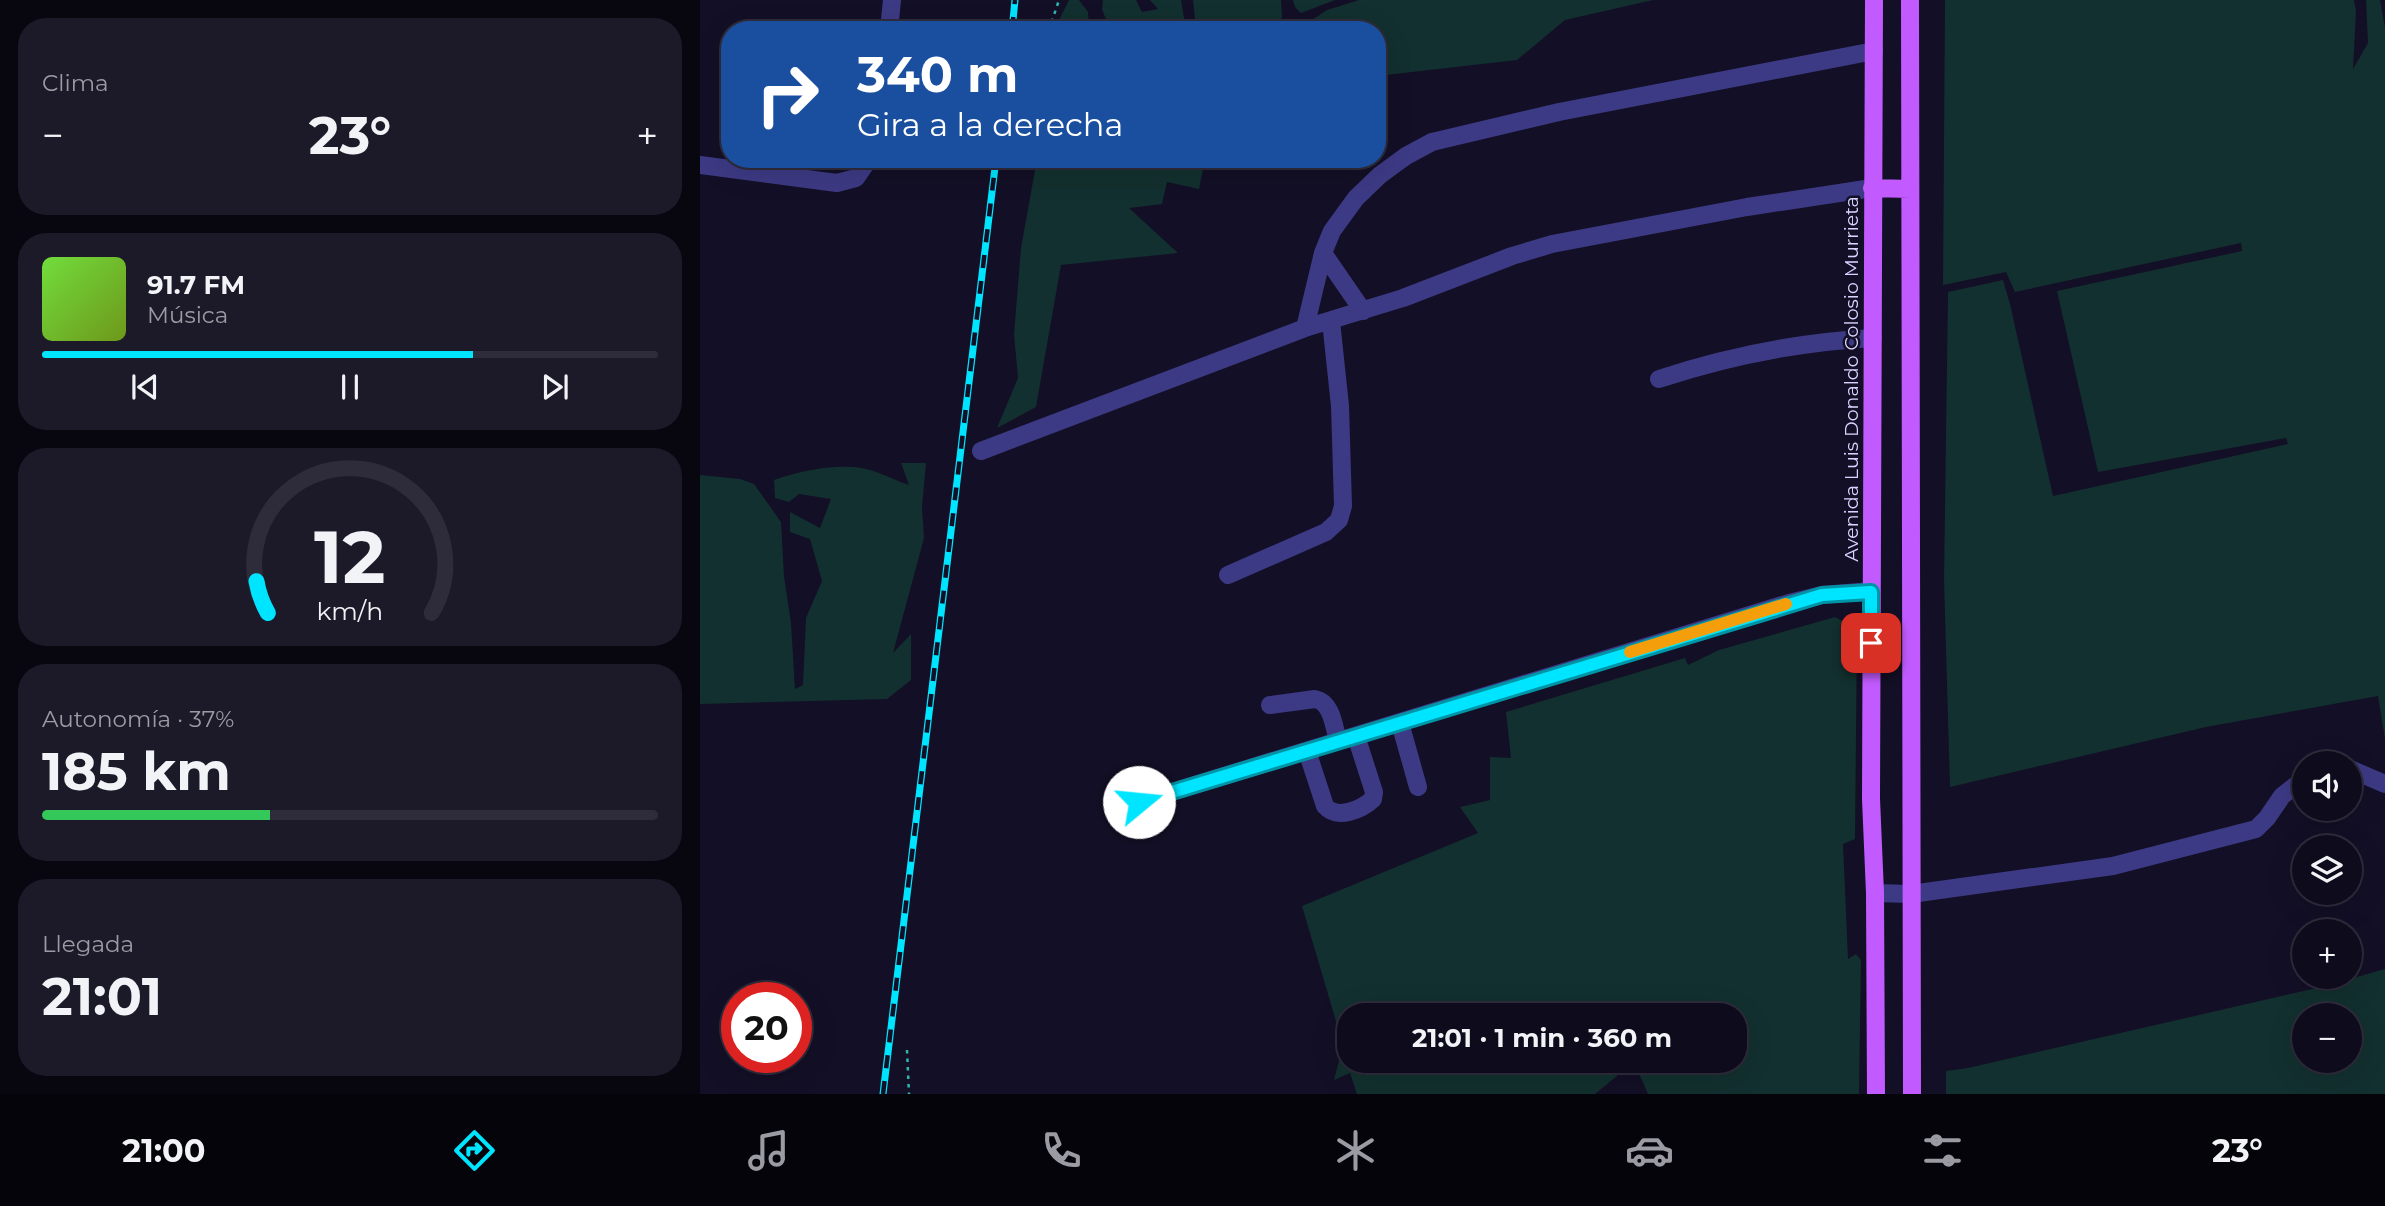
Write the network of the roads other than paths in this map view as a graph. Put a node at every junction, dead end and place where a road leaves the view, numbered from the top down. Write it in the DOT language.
graph roads {
  1 [pos="892,0"];
  2 [pos="1874,0"];
  3 [pos="1910,0"];
  4 [pos="890,21"];
  5 [pos="1874,51"];
  6 [pos="700,165"];
  7 [pos="721,168"];
  8 [pos="723,168"];
  9 [pos="863,168"];
  10 [pos="1872,188"];
  11 [pos="1910,189"];
  12 [pos="1324,253"];
  13 [pos="1363,311"];
  14 [pos="1331,321"];
  15 [pos="1305,328"];
  16 [pos="1874,338"];
  17 [pos="1659,379"];
  18 [pos="981,451"];
  19 [pos="1228,575"];
  20 [pos="1871,592"];
  21 [pos="1270,705"];
  22 [pos="1400,723"];
  23 [pos="1356,736"];
  24 [pos="1338,741"];
  25 [pos="1307,751"];
  26 [pos="2362,774"];
  27 [pos="2385,784"];
  28 [pos="1418,787"];
  29 [pos="2292,788"];
  30 [pos="1139,802"];
  31 [pos="1875,893"];
  32 [pos="1911,894"];
  33 [pos="1876,1094"];
  34 [pos="1912,1094"];
  1 -- 4 [label="lane"];
  2 -- 5 [label="main road, Avenida Luis Donaldo Colosio Murrieta"];
  3 -- 11 [label="main road"];
  5 -- 10 [label="main road, Avenida Luis Donaldo Colosio Murrieta"];
  5 -- 12 [label="lane"];
  6 -- 7 [label="lane"];
  8 -- 9 [label="lane"];
  10 -- 11 [label="main road"];
  10 -- 13 [label="lane"];
  10 -- 16 [label="main road, Avenida Luis Donaldo Colosio Murrieta"];
  11 -- 32 [label="main road"];
  12 -- 13 [label="lane"];
  12 -- 15 [label="lane"];
  13 -- 14 [label="lane"];
  14 -- 15 [label="lane"];
  14 -- 19 [label="lane"];
  15 -- 18 [label="lane"];
  16 -- 17 [label="lane"];
  16 -- 20 [label="main road, Avenida Luis Donaldo Colosio Murrieta"];
  20 -- 22 [label="lane"];
  20 -- 31 [label="main road, Avenida Luis Donaldo Colosio Murrieta"];
  21 -- 24 [label="lane"];
  22 -- 23 [label="lane"];
  22 -- 28 [label="lane"];
  23 -- 24 [label="lane"];
  23 -- 25 [label="lane"];
  24 -- 25 [label="lane"];
  25 -- 30 [label="lane"];
  26 -- 27 [label="lane"];
  29 -- 32 [label="lane"];
  31 -- 32 [label="lane"];
  31 -- 33 [label="main road, Avenida Luis Donaldo Colosio Murrieta"];
  32 -- 34 [label="main road"];
}
